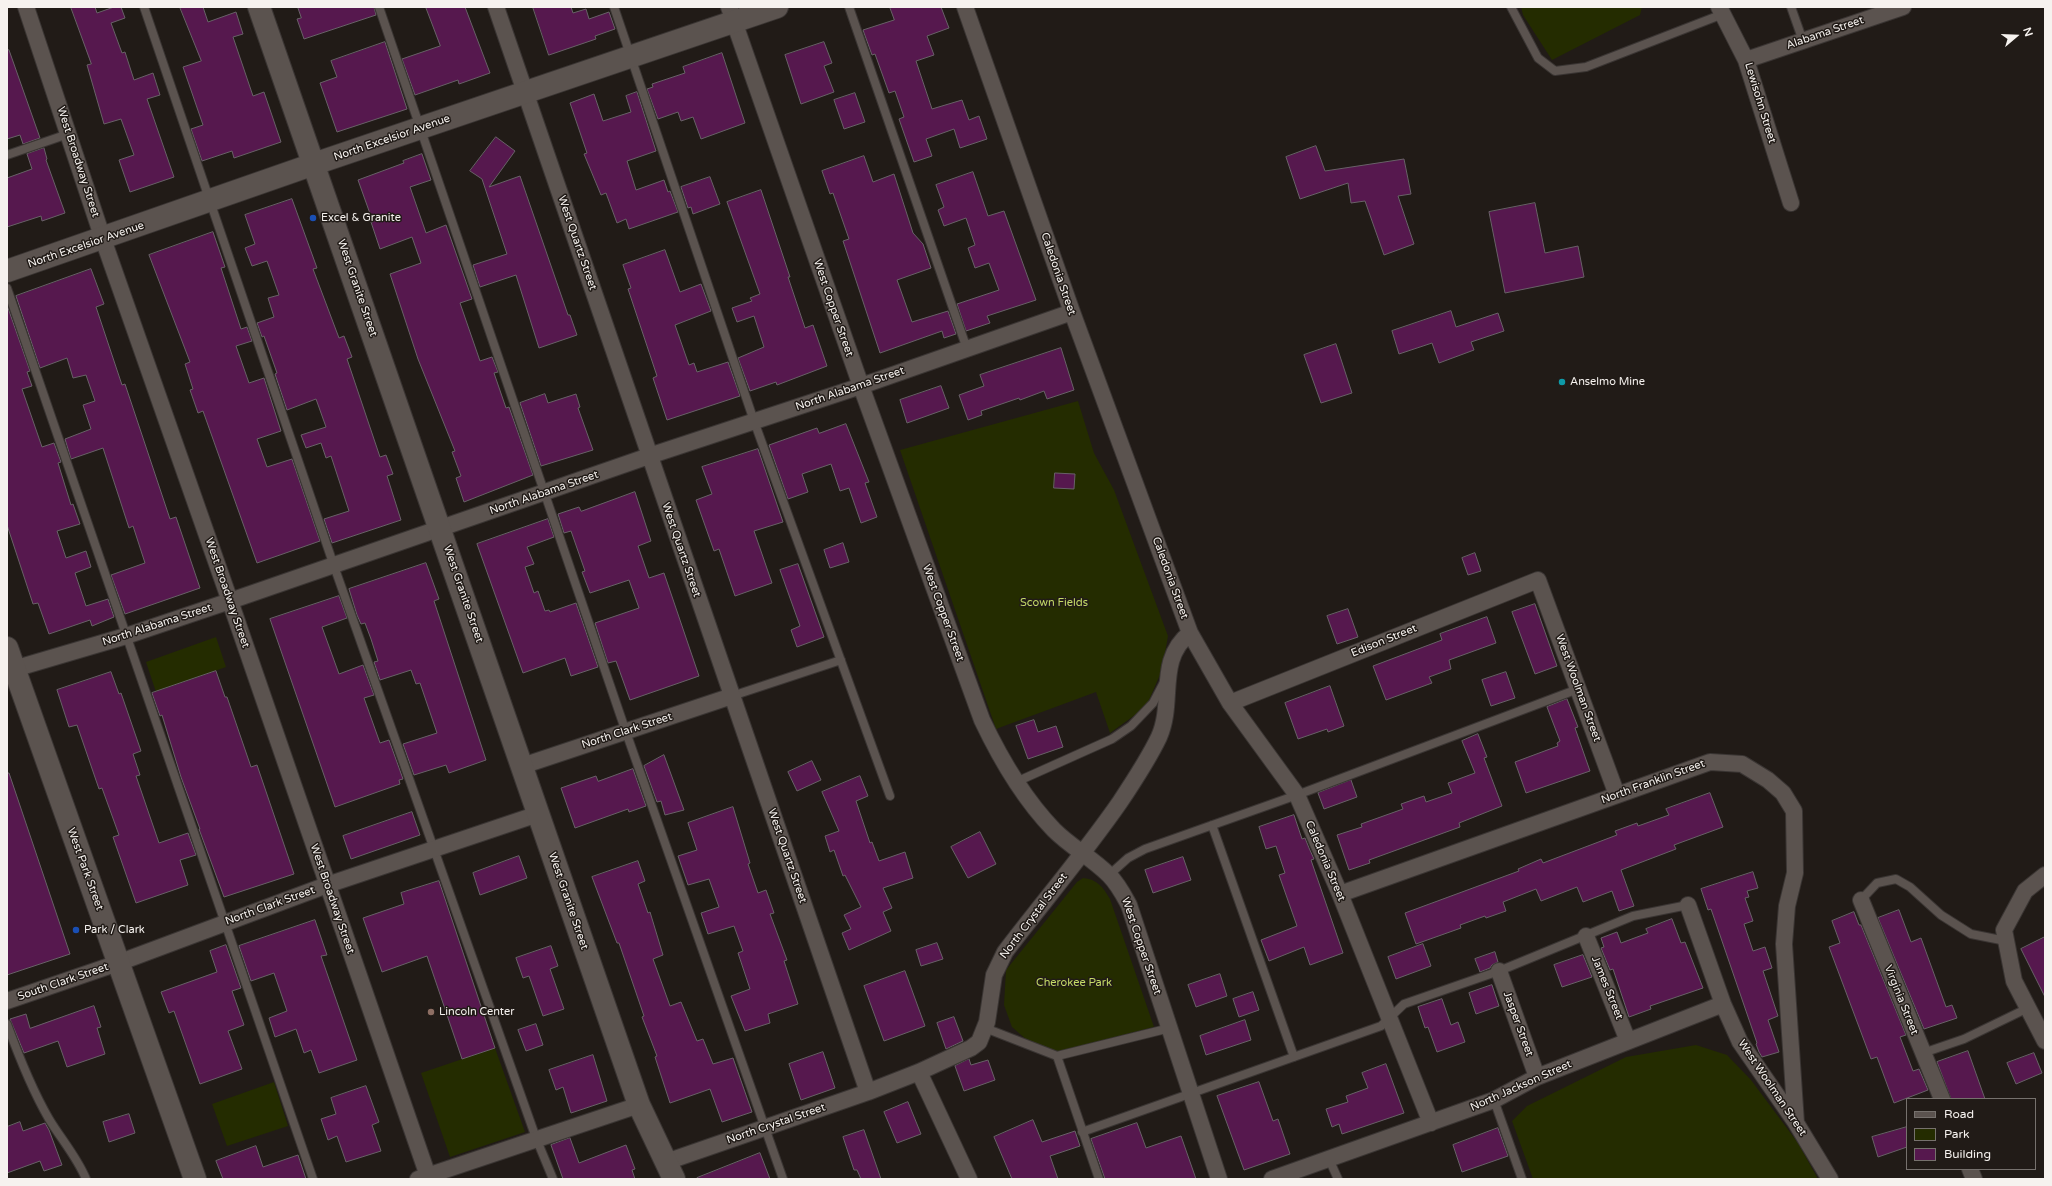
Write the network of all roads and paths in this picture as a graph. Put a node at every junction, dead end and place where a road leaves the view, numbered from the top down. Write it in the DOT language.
graph roads {
  1 [pos="26,7"];
  2 [pos="144,7"];
  3 [pos="259,7"];
  4 [pos="379,7"];
  5 [pos="496,7"];
  6 [pos="614,7"];
  7 [pos="777,7"];
  8 [pos="849,7"];
  9 [pos="966,7"];
  10 [pos="1511,7"];
  11 [pos="1791,7"];
  12 [pos="1903,7"];
  13 [pos="1721,10"];
  14 [pos="731,14"];
  15 [pos="1803,41"];
  16 [pos="631,56"];
  17 [pos="1746,60"];
  18 [pos="526,93"];
  19 [pos="422,128"];
  20 [pos="68,134"];
  21 [pos="7,155"];
  22 [pos="314,164"];
  23 [pos="211,202"];
  24 [pos="1792,203"];
  25 [pos="103,239"];
  26 [pos="7,271"];
  27 [pos="7,288"];
  28 [pos="1072,312"];
  29 [pos="968,349"];
  30 [pos="861,386"];
  31 [pos="754,421"];
  32 [pos="649,456"];
  33 [pos="544,493"];
  34 [pos="441,529"];
  35 [pos="334,566"];
  36 [pos="1538,580"];
  37 [pos="230,601"];
  38 [pos="1190,633"];
  39 [pos="126,636"];
  40 [pos="841,660"];
  41 [pos="9,663"];
  42 [pos="1168,674"];
  43 [pos="1578,689"];
  44 [pos="732,696"];
  45 [pos="1230,703"];
  46 [pos="626,732"];
  47 [pos="522,766"];
  48 [pos="1016,782"];
  49 [pos="1297,795"];
  50 [pos="1617,795"];
  51 [pos="890,796"];
  52 [pos="538,814"];
  53 [pos="1212,825"];
  54 [pos="434,849"];
  55 [pos="1082,854"];
  56 [pos="1109,875"];
  57 [pos="2043,880"];
  58 [pos="327,885"];
  59 [pos="1340,894"];
  60 [pos="1861,900"];
  61 [pos="1688,905"];
  62 [pos="226,922"];
  63 [pos="1586,936"];
  64 [pos="2006,940"];
  65 [pos="118,963"];
  66 [pos="1499,971"];
  67 [pos="7,1001"];
  68 [pos="1723,1004"];
  69 [pos="2028,1008"];
  70 [pos="1389,1017"];
  71 [pos="7,1024"];
  72 [pos="985,1028"];
  73 [pos="1170,1028"];
  74 [pos="1628,1041"];
  75 [pos="2045,1041"];
  76 [pos="1923,1053"];
  77 [pos="1057,1056"];
  78 [pos="1294,1057"];
  79 [pos="919,1072"];
  80 [pos="1537,1077"];
  81 [pos="868,1092"];
  82 [pos="1191,1094"];
  83 [pos="1942,1098"];
  84 [pos="1494,1100"];
  85 [pos="639,1105"];
  86 [pos="1431,1123"];
  87 [pos="1796,1123"];
  88 [pos="764,1128"];
  89 [pos="1082,1132"];
  90 [pos="536,1138"];
  91 [pos="1329,1159"];
  92 [pos="670,1170"];
  93 [pos="425,1178"];
  94 [pos="967,1178"];
  95 [pos="86,1179"];
  96 [pos="195,1179"];
  97 [pos="313,1179"];
  98 [pos="553,1179"];
  99 [pos="783,1179"];
  100 [pos="1099,1179"];
  101 [pos="1219,1179"];
  102 [pos="1272,1179"];
  103 [pos="1338,1179"];
  104 [pos="1522,1179"];
  105 [pos="1830,1179"];
  1 -- 20 [label="street, West Broadway Street"];
  2 -- 23 [label="lane"];
  3 -- 22 [label="street, West Granite Street"];
  4 -- 19 [label="lane"];
  5 -- 18 [label="street, West Quartz Street"];
  6 -- 16 [label="lane"];
  7 -- 14 [label="street, North Excelsior Avenue"];
  8 -- 29 [label="lane"];
  9 -- 28 [label="street, Caledonia Street"];
  10 -- 13 [label="lane"];
  11 -- 15 [label="lane"];
  12 -- 15 [label="street, Alabama Street"];
  13 -- 17 [label="street, Lewisohn Street"];
  14 -- 16 [label="street, North Excelsior Avenue"];
  14 -- 30 [label="street, West Copper Street"];
  15 -- 17 [label="street, Alabama Street"];
  16 -- 18 [label="street, North Excelsior Avenue"];
  16 -- 31 [label="lane"];
  17 -- 24 [label="street, Lewisohn Street"];
  18 -- 19 [label="street, North Excelsior Avenue"];
  18 -- 32 [label="street, West Quartz Street"];
  19 -- 22 [label="street, North Excelsior Avenue"];
  19 -- 33 [label="lane"];
  20 -- 21 [label="lane"];
  20 -- 25 [label="street, West Broadway Street"];
  22 -- 23 [label="street, North Excelsior Avenue"];
  22 -- 34 [label="street, West Granite Street"];
  23 -- 25 [label="street, North Excelsior Avenue"];
  23 -- 35 [label="lane"];
  25 -- 26 [label="street, North Excelsior Avenue"];
  25 -- 37 [label="street, West Broadway Street"];
  27 -- 39 [label="lane"];
  28 -- 29 [label="street, North Alabama Street"];
  28 -- 38 [label="street, Caledonia Street"];
  29 -- 30 [label="street, North Alabama Street"];
  30 -- 31 [label="street, North Alabama Street"];
  30 -- 48 [label="street, West Copper Street"];
  31 -- 32 [label="street, North Alabama Street"];
  31 -- 40 [label="lane"];
  32 -- 33 [label="street, North Alabama Street"];
  32 -- 44 [label="street, West Quartz Street"];
  33 -- 34 [label="street, North Alabama Street"];
  33 -- 46 [label="lane"];
  34 -- 35 [label="street, North Alabama Street"];
  34 -- 47 [label="street, West Granite Street"];
  35 -- 37 [label="street, North Alabama Street"];
  35 -- 54 [label="lane"];
  36 -- 43 [label="street, West Woolman Street"];
  36 -- 45 [label="street, Edison Street"];
  37 -- 39 [label="street, North Alabama Street"];
  37 -- 58 [label="street, West Broadway Street"];
  38 -- 42 [label="street, North Crystal Street"];
  38 -- 45 [label="street, Caledonia Street"];
  39 -- 41 [label="street, North Alabama Street"];
  39 -- 62 [label="lane"];
  40 -- 44 [label="lane"];
  40 -- 51 [label="lane"];
  41 -- 65 [label="street, West Park Street"];
  42 -- 48 [label="lane"];
  42 -- 55 [label="street, North Crystal Street"];
  43 -- 49 [label="lane"];
  43 -- 50 [label="street, West Woolman Street"];
  44 -- 46 [label="street, North Clark Street"];
  44 -- 81 [label="street, West Quartz Street"];
  45 -- 49 [label="street, Caledonia Street"];
  46 -- 47 [label="street, North Clark Street"];
  46 -- 88 [label="lane"];
  47 -- 52 [label="street, West Granite Street"];
  48 -- 55 [label="street, West Copper Street"];
  49 -- 53 [label="lane"];
  49 -- 59 [label="street, Caledonia Street"];
  50 -- 59 [label="street, North Franklin Street"];
  50 -- 87 [label="street, North Franklin Street"];
  52 -- 54 [label="street, North Clark Street"];
  52 -- 85 [label="street, West Granite Street"];
  53 -- 56 [label="lane"];
  53 -- 78 [label="lane"];
  54 -- 58 [label="street, North Clark Street"];
  54 -- 90 [label="lane"];
  55 -- 56 [label="street, West Copper Street"];
  55 -- 72 [label="street, North Crystal Street"];
  56 -- 73 [label="street, West Copper Street"];
  57 -- 64 [label="street"];
  58 -- 62 [label="street, North Clark Street"];
  58 -- 93 [label="street, West Broadway Street"];
  59 -- 70 [label="street, Caledonia Street"];
  60 -- 64 [label="lane"];
  60 -- 76 [label="street, Virginia Street"];
  61 -- 63 [label="lane"];
  61 -- 68 [label="street, West Woolman Street"];
  62 -- 65 [label="street, North Clark Street"];
  62 -- 97 [label="lane"];
  63 -- 66 [label="lane"];
  63 -- 74 [label="street, James Street"];
  64 -- 69 [label="street"];
  65 -- 67 [label="street, South Clark Street"];
  65 -- 96 [label="street, West Park Street"];
  66 -- 70 [label="lane"];
  66 -- 80 [label="street, Jasper Street"];
  68 -- 74 [label="street, North Jackson Street"];
  68 -- 87 [label="street, West Woolman Street"];
  69 -- 75 [label="street"];
  69 -- 76 [label="lane"];
  70 -- 78 [label="lane"];
  70 -- 86 [label="street, Caledonia Street"];
  71 -- 95 [label="lane"];
  72 -- 77 [label="lane"];
  72 -- 79 [label="street, North Crystal Street"];
  73 -- 77 [label="lane"];
  73 -- 82 [label="street, West Copper Street"];
  74 -- 80 [label="street, North Jackson Street"];
  76 -- 83 [label="street, Virginia Street"];
  77 -- 89 [label="lane"];
  78 -- 82 [label="lane"];
  79 -- 81 [label="street, North Crystal Street"];
  79 -- 94 [label="street"];
  80 -- 84 [label="street, North Jackson Street"];
  81 -- 88 [label="street, North Crystal Street"];
  82 -- 89 [label="lane"];
  82 -- 101 [label="street, West Copper Street"];
  84 -- 86 [label="street, North Jackson Street"];
  84 -- 104 [label="lane"];
  85 -- 90 [label="street"];
  85 -- 92 [label="street, West Granite Street"];
  86 -- 91 [label="street, North Jackson Street"];
  87 -- 105 [label="street, West Woolman Street"];
  88 -- 92 [label="street, North Crystal Street"];
  88 -- 99 [label="lane"];
  89 -- 100 [label="lane"];
  90 -- 93 [label="street"];
  90 -- 98 [label="lane"];
  91 -- 102 [label="street, North Jackson Street"];
  91 -- 103 [label="lane"];
}
